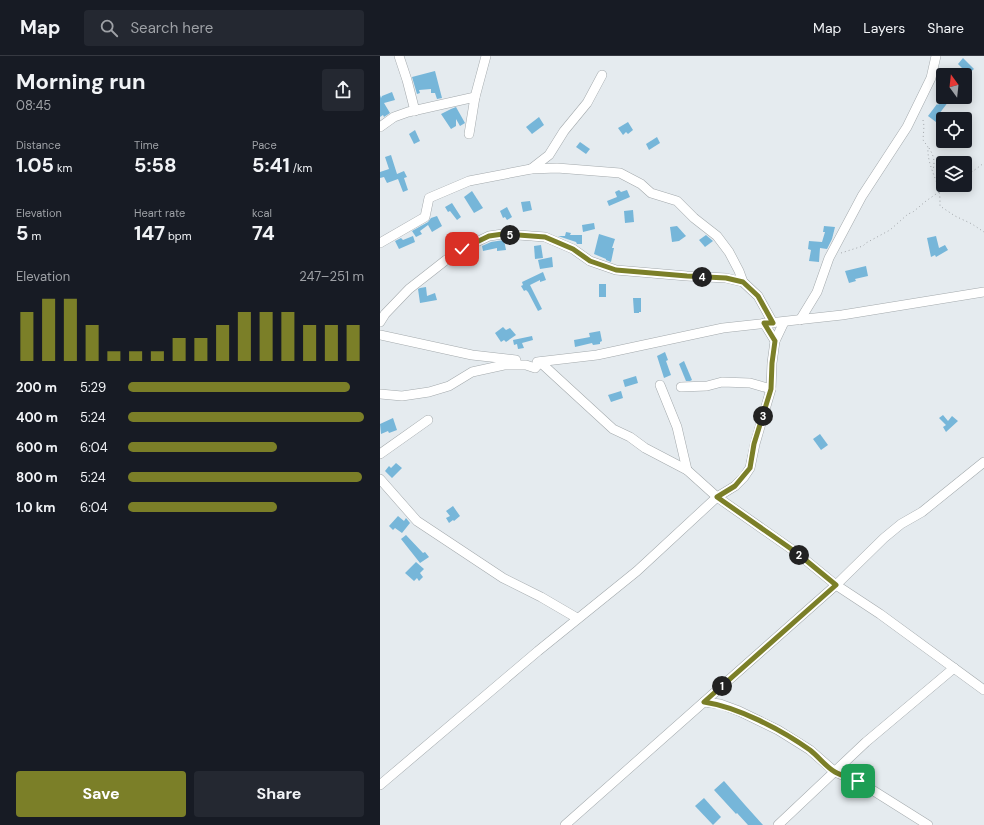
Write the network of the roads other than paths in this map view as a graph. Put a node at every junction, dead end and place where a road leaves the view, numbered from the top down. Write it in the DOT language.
graph roads {
  1 [pos="399,56"];
  2 [pos="486,56"];
  3 [pos="936,56"];
  4 [pos="602,75"];
  5 [pos="475,97"];
  6 [pos="415,111"];
  7 [pos="380,126"];
  8 [pos="469,134"];
  9 [pos="531,169"];
  10 [pos="380,243"];
  11 [pos="743,282"];
  12 [pos="984,292"];
  13 [pos="800,320"];
  14 [pos="380,322"];
  15 [pos="784,322"];
  16 [pos="768,323"];
  17 [pos="380,334"];
  18 [pos="775,341"];
  19 [pos="537,365"];
  20 [pos="660,385"];
  21 [pos="681,387"];
  22 [pos="771,389"];
  23 [pos="380,394"];
  24 [pos="428,420"];
  25 [pos="380,454"];
  26 [pos="984,462"];
  27 [pos="984,467"];
  28 [pos="687,470"];
  29 [pos="974,470"];
  30 [pos="380,479"];
  31 [pos="717,497"];
  32 [pos="836,585"];
  33 [pos="578,618"];
  34 [pos="954,668"];
  35 [pos="984,690"];
  36 [pos="704,702"];
  37 [pos="835,772"];
  38 [pos="380,785"];
  39 [pos="565,825"];
  40 [pos="778,825"];
  41 [pos="928,825"];
  1 -- 6 [label="street"];
  2 -- 5 [label="street"];
  3 -- 13 [label="street"];
  4 -- 9 [label="street"];
  5 -- 6 [label="street"];
  5 -- 8 [label="street"];
  6 -- 7 [label="street"];
  9 -- 10 [label="street"];
  9 -- 11 [label="street"];
  11 -- 14 [label="street"];
  11 -- 16 [label="street"];
  12 -- 13 [label="street"];
  13 -- 15 [label="street"];
  15 -- 16 [label="street"];
  15 -- 18 [label="street"];
  16 -- 18 [label="street"];
  16 -- 19 [label="street"];
  17 -- 19 [label="street"];
  18 -- 22 [label="street"];
  19 -- 23 [label="street"];
  19 -- 28 [label="street"];
  20 -- 28 [label="street"];
  21 -- 22 [label="street"];
  22 -- 31 [label="street"];
  24 -- 25 [label="street"];
  26 -- 29 [label="street"];
  27 -- 29 [label="street"];
  28 -- 31 [label="street"];
  29 -- 32 [label="street"];
  30 -- 33 [label="street"];
  31 -- 32 [label="street"];
  31 -- 33 [label="street"];
  32 -- 34 [label="street"];
  32 -- 36 [label="street"];
  33 -- 38 [label="street"];
  34 -- 35 [label="street"];
  34 -- 37 [label="street"];
  36 -- 37 [label="street"];
  36 -- 39 [label="street"];
  37 -- 40 [label="street"];
  37 -- 41 [label="street"];
}
